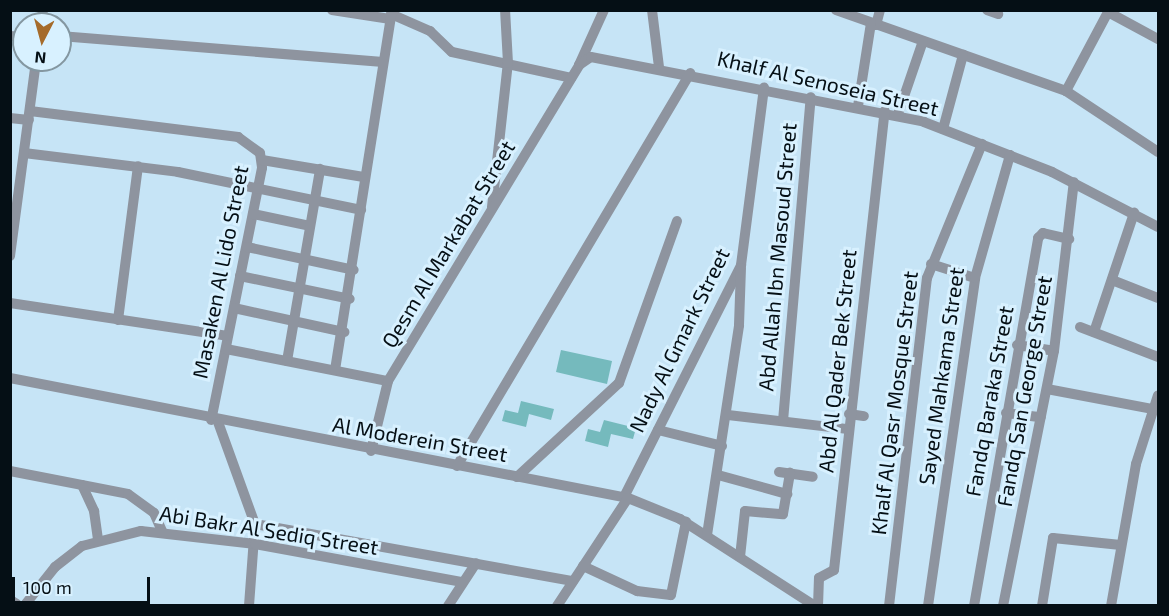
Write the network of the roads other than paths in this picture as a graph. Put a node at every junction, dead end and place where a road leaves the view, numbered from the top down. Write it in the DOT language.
graph roads {
  1 [pos="332,10"];
  2 [pos="505,10"];
  3 [pos="604,10"];
  4 [pos="652,10"];
  5 [pos="836,10"];
  6 [pos="880,10"];
  7 [pos="987,10"];
  8 [pos="1109,11"];
  9 [pos="391,14"];
  10 [pos="998,14"];
  11 [pos="874,24"];
  12 [pos="72,37"];
  13 [pos="1158,39"];
  14 [pos="923,41"];
  15 [pos="963,54"];
  16 [pos="381,62"];
  17 [pos="508,63"];
  18 [pos="579,65"];
  19 [pos="659,67"];
  20 [pos="34,72"];
  21 [pos="690,73"];
  22 [pos="571,78"];
  23 [pos="764,87"];
  24 [pos="1066,92"];
  25 [pos="811,97"];
  26 [pos="858,106"];
  27 [pos="885,111"];
  28 [pos="898,114"];
  29 [pos="29,115"];
  30 [pos="10,118"];
  31 [pos="943,129"];
  32 [pos="982,144"];
  33 [pos="1156,146"];
  34 [pos="24,153"];
  35 [pos="1010,155"];
  36 [pos="262,159"];
  37 [pos="138,166"];
  38 [pos="320,170"];
  39 [pos="364,177"];
  40 [pos="1074,182"];
  41 [pos="258,187"];
  42 [pos="315,199"];
  43 [pos="14,203"];
  44 [pos="361,210"];
  45 [pos="491,210"];
  46 [pos="1134,213"];
  47 [pos="253,214"];
  48 [pos="677,221"];
  49 [pos="310,226"];
  50 [pos="1158,227"];
  51 [pos="1069,239"];
  52 [pos="247,247"];
  53 [pos="10,256"];
  54 [pos="304,259"];
  55 [pos="741,264"];
  56 [pos="931,264"];
  57 [pos="354,270"];
  58 [pos="240,276"];
  59 [pos="975,278"];
  60 [pos="1112,280"];
  61 [pos="300,288"];
  62 [pos="1158,298"];
  63 [pos="350,299"];
  64 [pos="10,303"];
  65 [pos="234,308"];
  66 [pos="118,320"];
  67 [pos="294,321"];
  68 [pos="1080,327"];
  69 [pos="344,332"];
  70 [pos="1094,332"];
  71 [pos="228,336"];
  72 [pos="1017,345"];
  73 [pos="226,349"];
  74 [pos="1054,351"];
  75 [pos="1158,357"];
  76 [pos="287,361"];
  77 [pos="335,370"];
  78 [pos="10,378"];
  79 [pos="388,381"];
  80 [pos="1047,389"];
  81 [pos="1158,395"];
  82 [pos="1153,409"];
  83 [pos="1006,413"];
  84 [pos="728,414"];
  85 [pos="849,414"];
  86 [pos="864,416"];
  87 [pos="1041,417"];
  88 [pos="215,421"];
  89 [pos="783,421"];
  90 [pos="848,429"];
  91 [pos="658,430"];
  92 [pos="722,446"];
  93 [pos="370,451"];
  94 [pos="457,466"];
  95 [pos="10,471"];
  96 [pos="718,475"];
  97 [pos="517,477"];
  98 [pos="813,477"];
  99 [pos="82,485"];
  100 [pos="787,494"];
  101 [pos="626,498"];
  102 [pos="686,522"];
  103 [pos="255,524"];
  104 [pos="163,532"];
  105 [pos="707,535"];
  106 [pos="98,539"];
  107 [pos="255,544"];
  108 [pos="1120,545"];
  109 [pos="740,556"];
  110 [pos="476,563"];
  111 [pos="583,566"];
  112 [pos="573,581"];
  113 [pos="463,582"];
  114 [pos="802,601"];
  115 [pos="10,602"];
  116 [pos="16,606"];
  117 [pos="24,606"];
  118 [pos="249,606"];
  119 [pos="448,606"];
  120 [pos="557,606"];
  121 [pos="817,606"];
  122 [pos="889,606"];
  123 [pos="928,606"];
  124 [pos="974,606"];
  125 [pos="1003,606"];
  126 [pos="1042,606"];
  127 [pos="1111,606"];
  1 -- 9 [label="street"];
  2 -- 17 [label="street"];
  3 -- 18 [label="street, Qesm Al Markabat Street"];
  4 -- 19 [label="street"];
  5 -- 11 [label="street"];
  6 -- 11 [label="street"];
  7 -- 10 [label="street"];
  8 -- 13 [label="street"];
  8 -- 24 [label="street"];
  9 -- 16 [label="street"];
  9 -- 17 [label="street"];
  11 -- 14 [label="street"];
  11 -- 26 [label="street"];
  12 -- 16 [label="street"];
  14 -- 15 [label="street"];
  14 -- 28 [label="street"];
  15 -- 24 [label="street"];
  15 -- 31 [label="street"];
  16 -- 39 [label="street"];
  17 -- 22 [label="street"];
  17 -- 45 [label="street"];
  18 -- 19 [label="street, Khalf Al Senoseia Street"];
  18 -- 22 [label="street, Qesm Al Markabat Street"];
  19 -- 21 [label="street, Khalf Al Senoseia Street"];
  20 -- 29 [label="street"];
  21 -- 23 [label="street, Khalf Al Senoseia Street"];
  21 -- 94 [label="street"];
  22 -- 45 [label="street, Qesm Al Markabat Street"];
  23 -- 25 [label="street, Khalf Al Senoseia Street"];
  23 -- 55 [label="street, Nady Al Gmark Street"];
  24 -- 33 [label="street"];
  25 -- 26 [label="street, Khalf Al Senoseia Street"];
  25 -- 89 [label="street, Abd Allah Ibn Masoud Street"];
  26 -- 27 [label="street, Khalf Al Senoseia Street"];
  27 -- 28 [label="street, Khalf Al Senoseia Street"];
  27 -- 85 [label="street, Abd Al Qader Bek Street"];
  28 -- 31 [label="street, Khalf Al Senoseia Street"];
  29 -- 30 [label="street, Masaken Al Lido Street"];
  29 -- 34 [label="street"];
  29 -- 36 [label="street, Masaken Al Lido Street"];
  31 -- 32 [label="street, Khalf Al Senoseia Street"];
  32 -- 35 [label="street, Khalf Al Senoseia Street"];
  32 -- 56 [label="street, Khalf Al Qasr Mosque Street"];
  34 -- 37 [label="street"];
  34 -- 43 [label="street"];
  35 -- 40 [label="street, Khalf Al Senoseia Street"];
  35 -- 59 [label="street, Sayed Mahkama Street"];
  36 -- 38 [label="street"];
  36 -- 41 [label="street, Masaken Al Lido Street"];
  37 -- 41 [label="street"];
  37 -- 66 [label="street"];
  38 -- 39 [label="street"];
  38 -- 42 [label="street"];
  39 -- 44 [label="street"];
  40 -- 46 [label="street, Khalf Al Senoseia Street"];
  40 -- 51 [label="street, Fandq San George Street"];
  41 -- 42 [label="street"];
  41 -- 47 [label="street, Masaken Al Lido Street"];
  42 -- 44 [label="street"];
  42 -- 49 [label="street"];
  43 -- 53 [label="street"];
  44 -- 57 [label="street"];
  45 -- 79 [label="street, Qesm Al Markabat Street"];
  46 -- 50 [label="street, Khalf Al Senoseia Street"];
  46 -- 60 [label="street"];
  47 -- 49 [label="street"];
  47 -- 52 [label="street, Masaken Al Lido Street"];
  48 -- 97 [label="street"];
  49 -- 54 [label="street"];
  51 -- 72 [label="street, Fandq Baraka Street"];
  51 -- 74 [label="street, Fandq San George Street"];
  52 -- 54 [label="street"];
  52 -- 58 [label="street, Masaken Al Lido Street"];
  54 -- 57 [label="street"];
  54 -- 61 [label="street"];
  55 -- 84 [label="street"];
  55 -- 91 [label="street, Nady Al Gmark Street"];
  56 -- 59 [label="street"];
  56 -- 122 [label="street, Khalf Al Qasr Mosque Street"];
  57 -- 63 [label="street"];
  58 -- 61 [label="street"];
  58 -- 65 [label="street, Masaken Al Lido Street"];
  59 -- 123 [label="street, Sayed Mahkama Street"];
  60 -- 62 [label="street"];
  60 -- 70 [label="street"];
  61 -- 63 [label="street"];
  61 -- 67 [label="street"];
  63 -- 69 [label="street"];
  64 -- 66 [label="street"];
  65 -- 67 [label="street"];
  65 -- 71 [label="street, Masaken Al Lido Street"];
  66 -- 71 [label="street"];
  67 -- 69 [label="street"];
  67 -- 76 [label="street"];
  68 -- 70 [label="street"];
  69 -- 77 [label="street"];
  70 -- 75 [label="street"];
  71 -- 73 [label="street, Masaken Al Lido Street"];
  72 -- 74 [label="street"];
  72 -- 83 [label="street, Fandq Baraka Street"];
  73 -- 76 [label="street"];
  73 -- 88 [label="street, Masaken Al Lido Street"];
  74 -- 80 [label="street, Fandq San George Street"];
  76 -- 77 [label="street"];
  77 -- 79 [label="street"];
  78 -- 88 [label="street, Al Moderein Street"];
  79 -- 93 [label="street, Qesm Al Markabat Street"];
  80 -- 82 [label="street"];
  80 -- 87 [label="street, Fandq San George Street"];
  81 -- 82 [label="street"];
  82 -- 108 [label="street"];
  83 -- 87 [label="street"];
  83 -- 124 [label="street, Fandq Baraka Street"];
  84 -- 89 [label="street"];
  84 -- 92 [label="street"];
  85 -- 86 [label="street"];
  85 -- 90 [label="street, Abd Al Qader Bek Street"];
  87 -- 125 [label="street, Fandq San George Street"];
  88 -- 93 [label="street, Al Moderein Street"];
  88 -- 103 [label="street"];
  89 -- 90 [label="street"];
  90 -- 121 [label="street, Abd Al Qader Bek Street"];
  91 -- 92 [label="street"];
  91 -- 101 [label="street, Nady Al Gmark Street"];
  92 -- 96 [label="street"];
  93 -- 94 [label="street, Al Moderein Street"];
  94 -- 97 [label="street, Al Moderein Street"];
  95 -- 99 [label="street"];
  96 -- 100 [label="street"];
  96 -- 105 [label="street"];
  97 -- 101 [label="street, Al Moderein Street"];
  98 -- 100 [label="street"];
  99 -- 104 [label="street"];
  99 -- 106 [label="street"];
  100 -- 109 [label="street"];
  101 -- 102 [label="street, Al Moderein Street"];
  101 -- 111 [label="street, Nady Al Gmark Street"];
  102 -- 105 [label="street, Al Moderein Street"];
  102 -- 111 [label="street"];
  103 -- 107 [label="street"];
  103 -- 110 [label="street, Abi Bakr Al Sediq Street"];
  104 -- 106 [label="street, Abi Bakr Al Sediq Street"];
  104 -- 107 [label="street, Abi Bakr Al Sediq Street"];
  105 -- 109 [label="street, Al Moderein Street"];
  106 -- 117 [label="street, Abi Bakr Al Sediq Street"];
  107 -- 113 [label="street, Abi Bakr Al Sediq Street"];
  107 -- 118 [label="street"];
  108 -- 126 [label="street"];
  108 -- 127 [label="street"];
  109 -- 114 [label="street, Al Moderein Street"];
  110 -- 112 [label="street, Abi Bakr Al Sediq Street"];
  110 -- 113 [label="street"];
  111 -- 112 [label="street, Nady Al Gmark Street"];
  112 -- 120 [label="street, Nady Al Gmark Street"];
  113 -- 119 [label="street"];
  114 -- 121 [label="street, Al Moderein Street"];
  115 -- 116 [label="street"];
}
